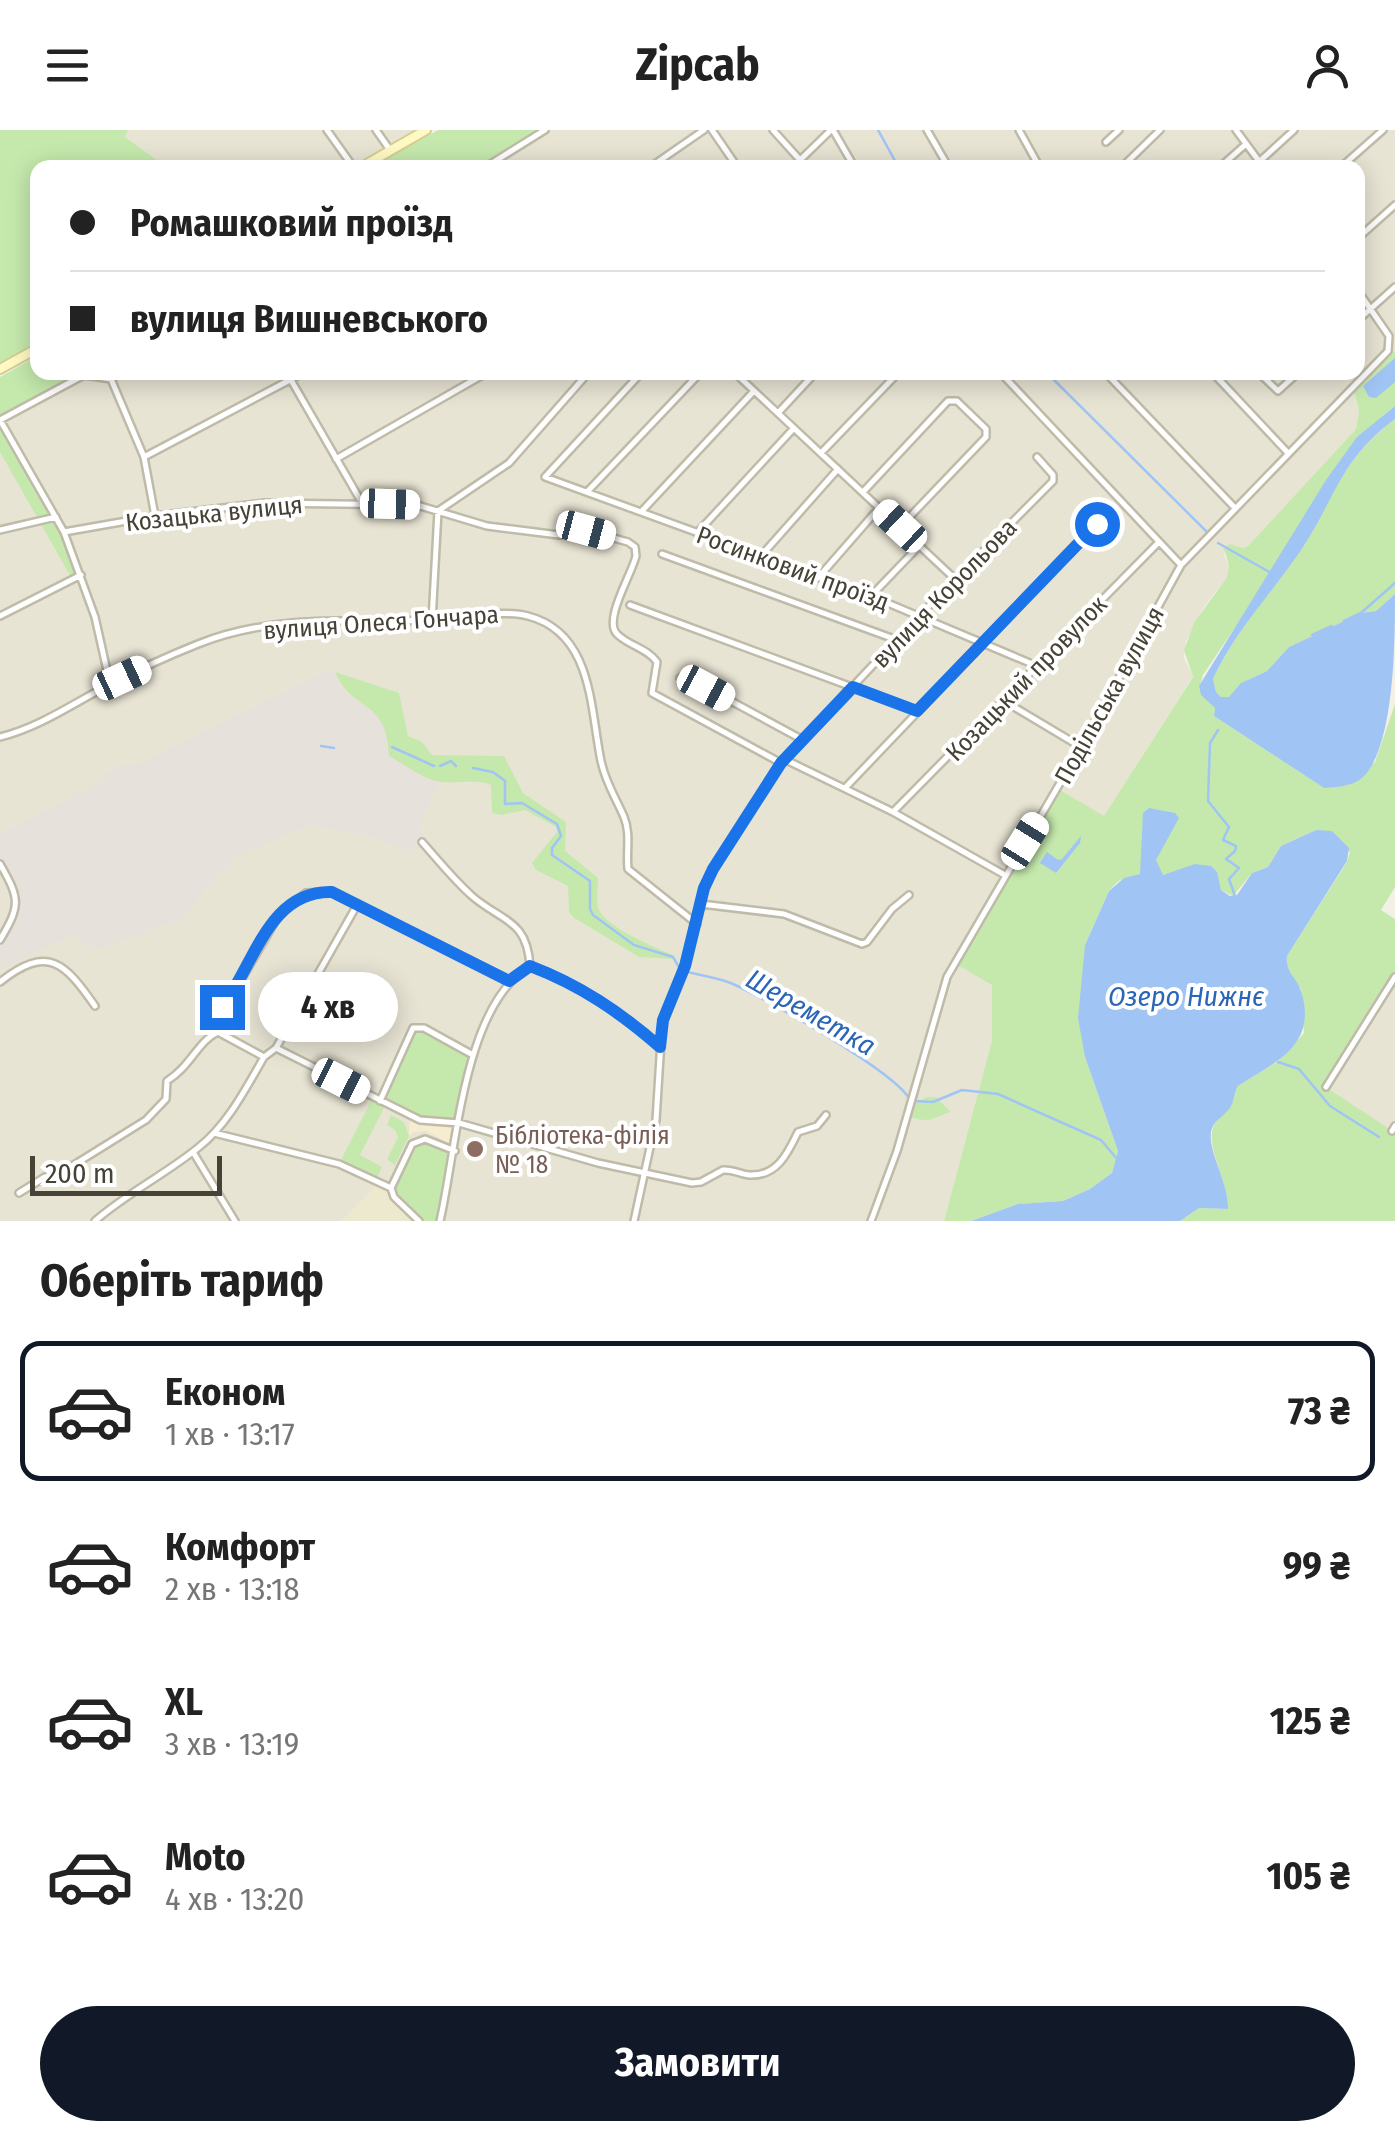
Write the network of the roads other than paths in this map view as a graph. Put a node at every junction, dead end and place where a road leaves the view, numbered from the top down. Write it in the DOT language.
graph roads {
  1 [pos="327,130"];
  2 [pos="376,130"];
  3 [pos="426,130"];
  4 [pos="545,130"];
  5 [pos="704,130"];
  6 [pos="712,130"];
  7 [pos="773,130"];
  8 [pos="832,130"];
  9 [pos="927,130"];
  10 [pos="1019,130"];
  11 [pos="1120,130"];
  12 [pos="1160,130"];
  13 [pos="1236,130"];
  14 [pos="1294,130"];
  15 [pos="1383,130"];
  16 [pos="1106,142"];
  17 [pos="1246,144"];
  18 [pos="390,150"];
  19 [pos="351,160"];
  20 [pos="372,160"];
  21 [pos="497,160"];
  22 [pos="661,160"];
  23 [pos="733,160"];
  24 [pos="800,160"];
  25 [pos="850,160"];
  26 [pos="944,160"];
  27 [pos="1036,160"];
  28 [pos="1129,160"];
  29 [pos="1229,160"];
  30 [pos="1259,160"];
  31 [pos="1266,160"];
  32 [pos="1349,160"];
  33 [pos="1395,205"];
  34 [pos="1365,232"];
  35 [pos="1395,288"];
  36 [pos="1365,300"];
  37 [pos="1371,308"];
  38 [pos="1365,314"];
  39 [pos="30,352"];
  40 [pos="0,369"];
  41 [pos="1365,375"];
  42 [pos="75,380"];
  43 [pos="111,380"];
  44 [pos="292,380"];
  45 [pos="474,380"];
  46 [pos="582,380"];
  47 [pos="635,380"];
  48 [pos="693,380"];
  49 [pos="743,380"];
  50 [pos="809,380"];
  51 [pos="891,380"];
  52 [pos="1008,380"];
  53 [pos="1113,380"];
  54 [pos="1220,380"];
  55 [pos="1266,380"];
  56 [pos="1290,380"];
  57 [pos="1360,380"];
  58 [pos="754,391"];
  59 [pos="778,413"];
  60 [pos="0,420"];
  61 [pos="794,428"];
  62 [pos="821,452"];
  63 [pos="1288,453"];
  64 [pos="144,457"];
  65 [pos="1037,457"];
  66 [pos="336,458"];
  67 [pos="838,469"];
  68 [pos="586,492"];
  69 [pos="863,492"];
  70 [pos="362,503"];
  71 [pos="880,508"];
  72 [pos="1235,508"];
  73 [pos="438,511"];
  74 [pos="641,512"];
  75 [pos="155,516"];
  76 [pos="56,517"];
  77 [pos="1097,524"];
  78 [pos="900,526"];
  79 [pos="0,530"];
  80 [pos="64,532"];
  81 [pos="698,532"];
  82 [pos="1158,543"];
  83 [pos="920,546"];
  84 [pos="662,554"];
  85 [pos="762,556"];
  86 [pos="1181,565"];
  87 [pos="82,575"];
  88 [pos="818,578"];
  89 [pos="956,580"];
  90 [pos="872,596"];
  91 [pos="630,605"];
  92 [pos="0,616"];
  93 [pos="919,616"];
  94 [pos="432,621"];
  95 [pos="897,640"];
  96 [pos="982,643"];
  97 [pos="1037,666"];
  98 [pos="680,678"];
  99 [pos="110,684"];
  100 [pos="853,687"];
  101 [pos="1004,701"];
  102 [pos="917,711"];
  103 [pos="0,737"];
  104 [pos="802,740"];
  105 [pos="1081,747"];
  106 [pos="783,761"];
  107 [pos="846,788"];
  108 [pos="893,812"];
  109 [pos="422,842"];
  110 [pos="0,864"];
  111 [pos="1004,874"];
  112 [pos="909,895"];
  113 [pos="701,904"];
  114 [pos="357,905"];
  115 [pos="697,924"];
  116 [pos="0,940"];
  117 [pos="530,966"];
  118 [pos="1395,977"];
  119 [pos="509,981"];
  120 [pos="0,982"];
  121 [pos="94,1006"];
  122 [pos="218,1032"];
  123 [pos="660,1047"];
  124 [pos="276,1048"];
  125 [pos="474,1056"];
  126 [pos="264,1057"];
  127 [pos="1326,1088"];
  128 [pos="380,1101"];
  129 [pos="826,1115"];
  130 [pos="459,1123"];
  131 [pos="214,1133"];
  132 [pos="455,1151"];
  133 [pos="194,1152"];
  134 [pos="646,1174"];
  135 [pos="391,1188"];
  136 [pos="19,1193"];
  137 [pos="95,1221"];
  138 [pos="235,1221"];
  139 [pos="419,1221"];
  140 [pos="440,1221"];
  141 [pos="634,1221"];
  142 [pos="871,1221"];
  1 -- 19 [label="street"];
  2 -- 18 [label="street"];
  3 -- 18 [label="main road"];
  4 -- 21 [label="street"];
  5 -- 22 [label="street"];
  6 -- 23 [label="street"];
  7 -- 24 [label="street"];
  8 -- 24 [label="street"];
  8 -- 25 [label="street"];
  9 -- 26 [label="street"];
  10 -- 27 [label="street"];
  11 -- 16 [label="street"];
  12 -- 28 [label="street"];
  13 -- 17 [label="street"];
  14 -- 31 [label="street"];
  15 -- 32 [label="street"];
  17 -- 29 [label="street"];
  17 -- 30 [label="street"];
  18 -- 20 [label="main road"];
  33 -- 34 [label="street"];
  35 -- 37 [label="street"];
  36 -- 37 [label="street"];
  37 -- 38 [label="street"];
  37 -- 41 [label="street, Подільська вулиця"];
  39 -- 40 [label="main road"];
  42 -- 60 [label="street"];
  43 -- 64 [label="street"];
  44 -- 64 [label="street"];
  44 -- 66 [label="street"];
  45 -- 66 [label="street"];
  46 -- 73 [label="street"];
  47 -- 68 [label="street, Росинковий проїзд"];
  48 -- 68 [label="street"];
  49 -- 58 [label="street"];
  50 -- 59 [label="street"];
  51 -- 62 [label="street"];
  52 -- 82 [label="street"];
  53 -- 72 [label="street"];
  54 -- 63 [label="street"];
  55 -- 56 [label="street"];
  57 -- 63 [label="street, Подільська вулиця"];
  58 -- 59 [label="street"];
  58 -- 74 [label="street"];
  59 -- 61 [label="street"];
  60 -- 76 [label="street"];
  61 -- 62 [label="street"];
  61 -- 81 [label="street"];
  62 -- 67 [label="street"];
  63 -- 72 [label="street, Подільська вулиця"];
  64 -- 75 [label="street"];
  65 -- 89 [label="street, вулиця Корольова"];
  66 -- 70 [label="street"];
  67 -- 69 [label="street"];
  67 -- 85 [label="street"];
  68 -- 74 [label="street, Росинковий проїзд"];
  69 -- 71 [label="street"];
  69 -- 78 [label="street"];
  70 -- 73 [label="street, Козацька вулиця"];
  70 -- 75 [label="street, Козацька вулиця"];
  71 -- 78 [label="street"];
  71 -- 88 [label="street"];
  72 -- 86 [label="street, Подільська вулиця"];
  73 -- 94 [label="street"];
  73 -- 106 [label="street, Козацька вулиця"];
  74 -- 81 [label="street, Росинковий проїзд"];
  75 -- 80 [label="street, Козацька вулиця"];
  76 -- 79 [label="street"];
  76 -- 80 [label="street"];
  77 -- 96 [label="street"];
  78 -- 83 [label="street"];
  80 -- 87 [label="street"];
  81 -- 85 [label="street, Росинковий проїзд"];
  82 -- 86 [label="street"];
  82 -- 97 [label="street, Козацький провулок"];
  83 -- 89 [label="street"];
  83 -- 90 [label="street"];
  84 -- 95 [label="street"];
  85 -- 88 [label="street, Росинковий проїзд"];
  86 -- 105 [label="street, Подільська вулиця"];
  87 -- 92 [label="street"];
  87 -- 99 [label="street"];
  88 -- 90 [label="street, Росинковий проїзд"];
  89 -- 93 [label="street, вулиця Корольова"];
  90 -- 93 [label="street, Росинковий проїзд"];
  91 -- 100 [label="street"];
  93 -- 95 [label="street, вулиця Корольова"];
  93 -- 96 [label="street, Росинковий проїзд"];
  94 -- 99 [label="street, вулиця Олеся Гончара"];
  94 -- 115 [label="street, вулиця Олеся Гончара"];
  95 -- 100 [label="street, вулиця Корольова"];
  96 -- 97 [label="street, Росинковий проїзд"];
  96 -- 102 [label="street"];
  97 -- 101 [label="street, Козацький провулок"];
  98 -- 104 [label="street"];
  99 -- 103 [label="street, вулиця Олеся Гончара"];
  100 -- 102 [label="street"];
  100 -- 104 [label="street, вулиця Корольова"];
  101 -- 105 [label="street"];
  101 -- 108 [label="street, Козацький провулок"];
  102 -- 107 [label="street"];
  104 -- 106 [label="street, вулиця Корольова"];
  105 -- 111 [label="street, Подільська вулиця"];
  106 -- 107 [label="street, Козацька вулиця"];
  106 -- 113 [label="street, вулиця Корольова"];
  107 -- 108 [label="street, Козацька вулиця"];
  108 -- 111 [label="street, Козацька вулиця"];
  109 -- 117 [label="street"];
  110 -- 116 [label="street"];
  111 -- 142 [label="street, Подільська вулиця"];
  112 -- 113 [label="street"];
  113 -- 115 [label="street, вулиця Корольова"];
  114 -- 119 [label="street"];
  114 -- 122 [label="street"];
  114 -- 124 [label="street"];
  115 -- 123 [label="street, вулиця Корольова"];
  117 -- 119 [label="street"];
  117 -- 123 [label="street"];
  118 -- 127 [label="street"];
  119 -- 125 [label="street"];
  120 -- 121 [label="street"];
  122 -- 126 [label="street"];
  122 -- 136 [label="street"];
  123 -- 134 [label="street, вулиця Корольова"];
  124 -- 126 [label="street"];
  124 -- 128 [label="street"];
  125 -- 128 [label="street"];
  125 -- 130 [label="street"];
  126 -- 131 [label="street"];
  128 -- 130 [label="street"];
  129 -- 134 [label="street"];
  130 -- 132 [label="street"];
  130 -- 134 [label="street"];
  131 -- 133 [label="street"];
  131 -- 135 [label="street"];
  132 -- 135 [label="street"];
  132 -- 140 [label="street"];
  133 -- 137 [label="street"];
  133 -- 138 [label="street"];
  134 -- 141 [label="street, вулиця Корольова"];
  135 -- 139 [label="street"];
}
